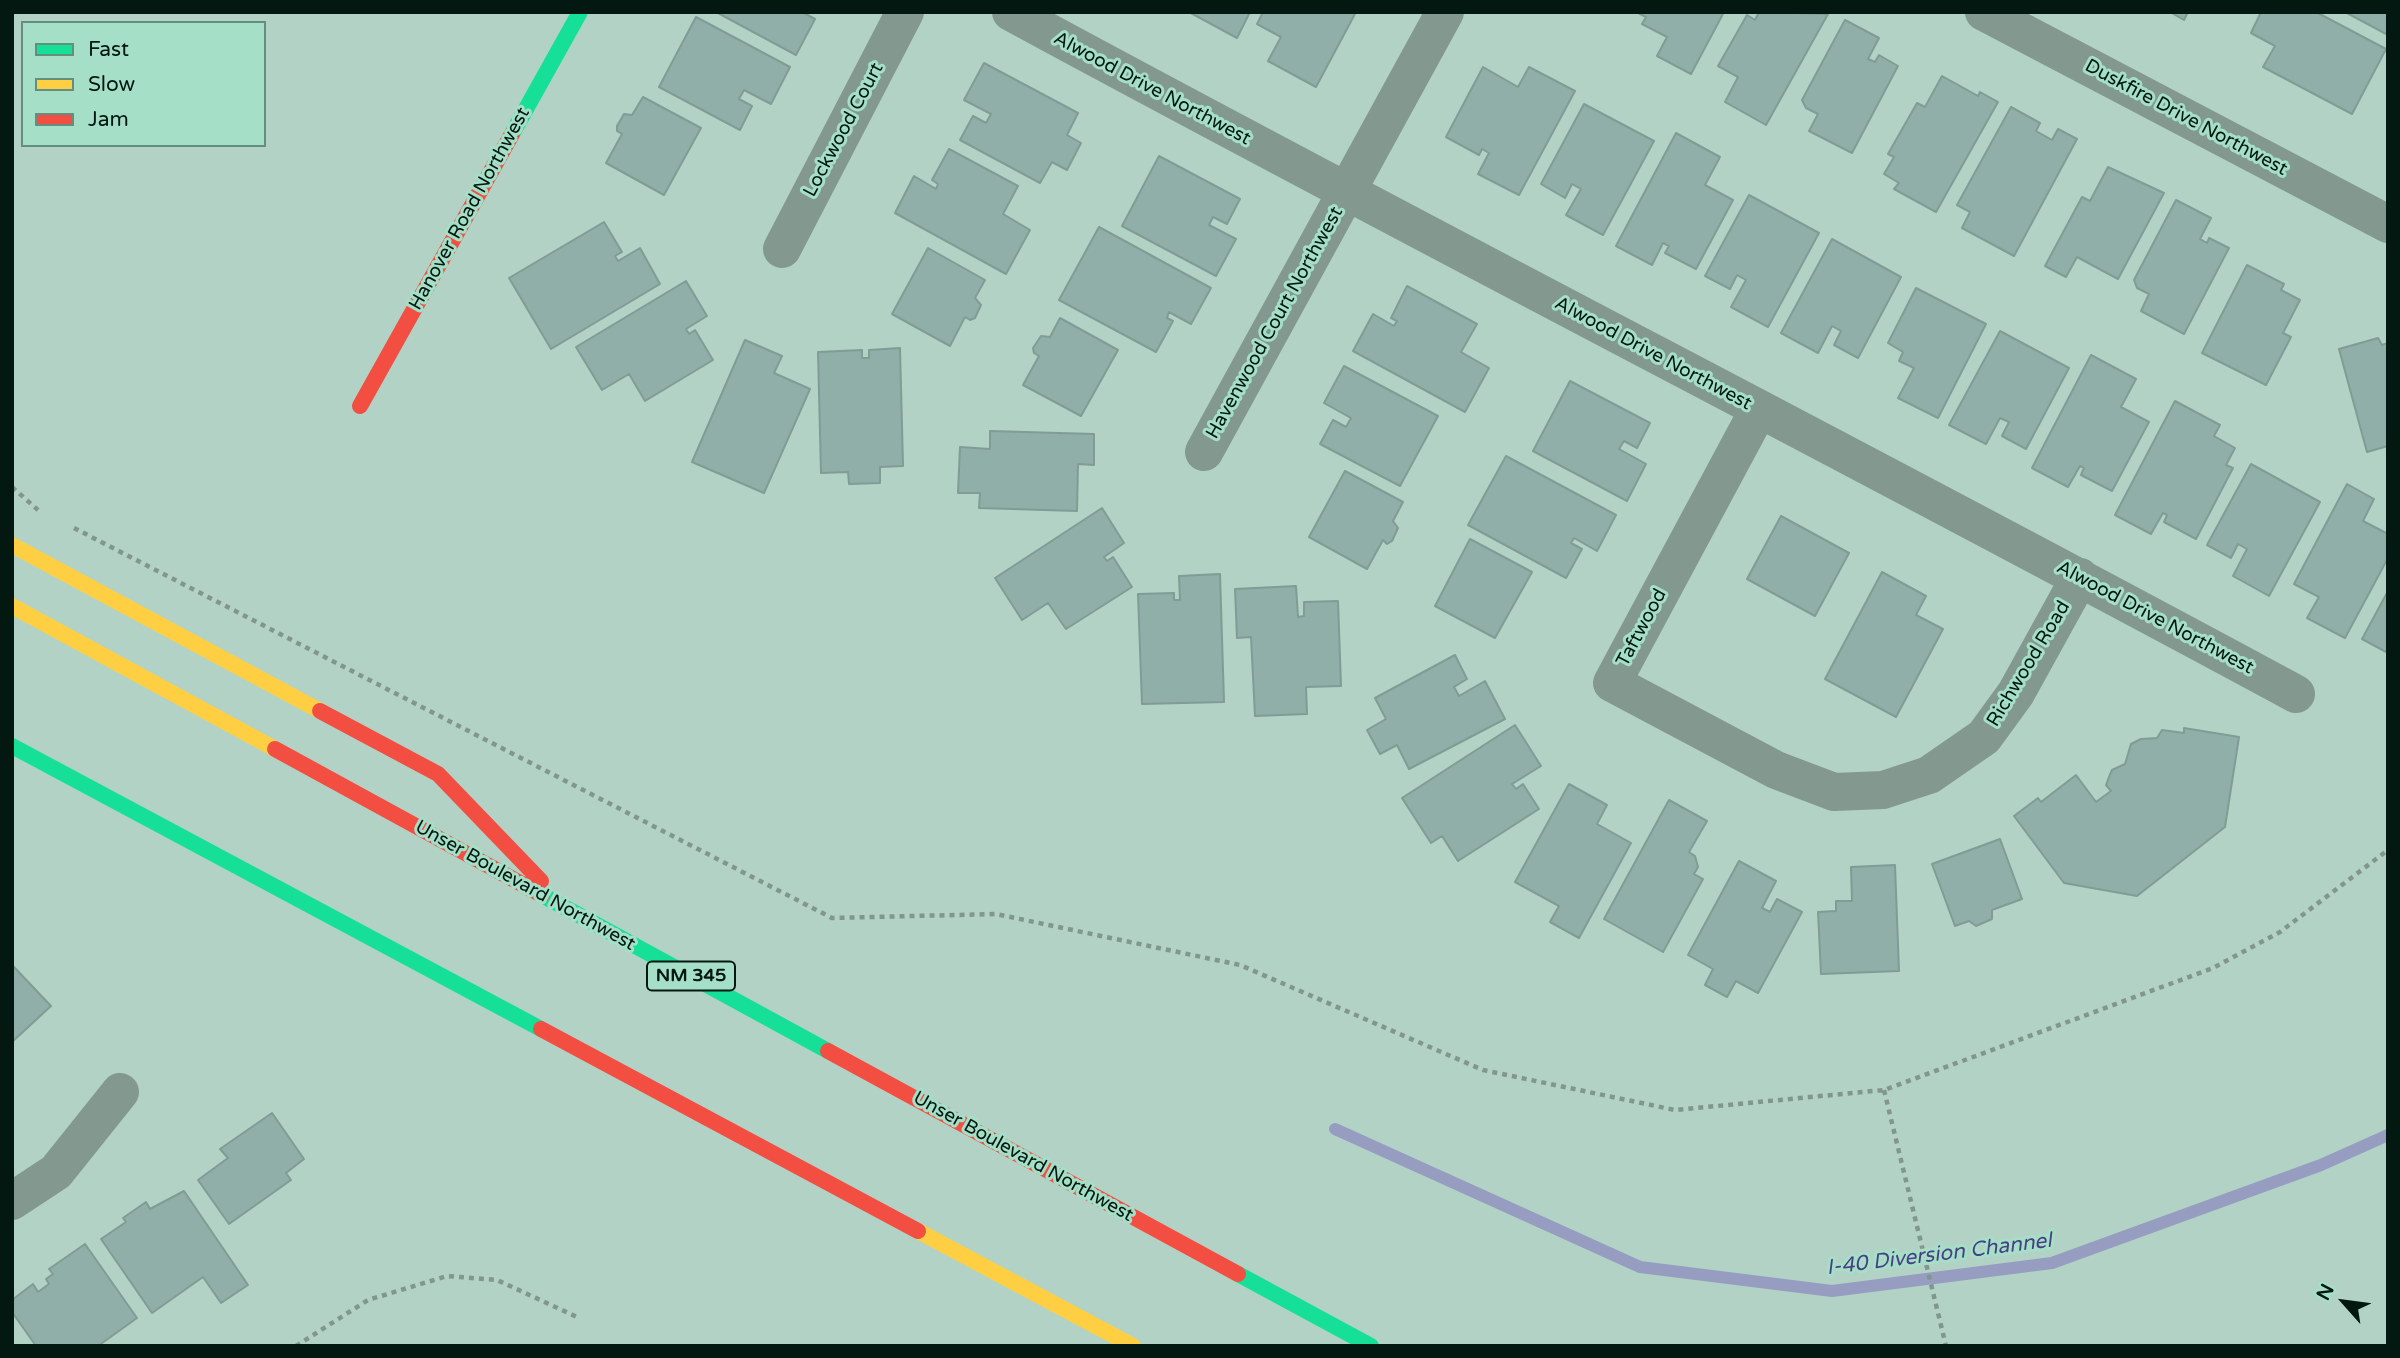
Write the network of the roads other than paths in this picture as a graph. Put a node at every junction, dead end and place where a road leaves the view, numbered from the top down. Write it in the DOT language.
graph roads {
  1 [pos="580,12"];
  2 [pos="905,12"];
  3 [pos="1011,12"];
  4 [pos="1445,12"];
  5 [pos="1984,12"];
  6 [pos="1347,194"];
  7 [pos="2388,224"];
  8 [pos="782,249"];
  9 [pos="360,406"];
  10 [pos="1759,409"];
  11 [pos="1203,452"];
  12 [pos="12,545"];
  13 [pos="2080,578"];
  14 [pos="12,606"];
  15 [pos="2296,694"];
  16 [pos="12,747"];
  17 [pos="1776,770"];
  18 [pos="566,908"];
  19 [pos="120,1092"];
  20 [pos="12,1201"];
  21 [pos="1133,1346"];
  22 [pos="1371,1346"];
  1 -- 9 [label="main road, Hanover Road Northwest"];
  2 -- 8 [label="street, Lockwood Court"];
  3 -- 6 [label="street, Alwood Drive Northwest"];
  4 -- 6 [label="street, Havenwood Court Northwest"];
  5 -- 7 [label="street, Duskfire Drive Northwest"];
  6 -- 10 [label="street, Alwood Drive Northwest"];
  6 -- 11 [label="street, Havenwood Court Northwest"];
  10 -- 13 [label="street, Alwood Drive Northwest"];
  10 -- 17 [label="street, Taftwood"];
  12 -- 18 [label="main road"];
  13 -- 15 [label="street, Alwood Drive Northwest"];
  13 -- 17 [label="street, Richwood Road"];
  14 -- 18 [label="main road, Unser Boulevard Northwest / NM 345"];
  16 -- 21 [label="main road"];
  18 -- 22 [label="main road, Unser Boulevard Northwest / NM 345"];
  19 -- 20 [label="street"];
}
